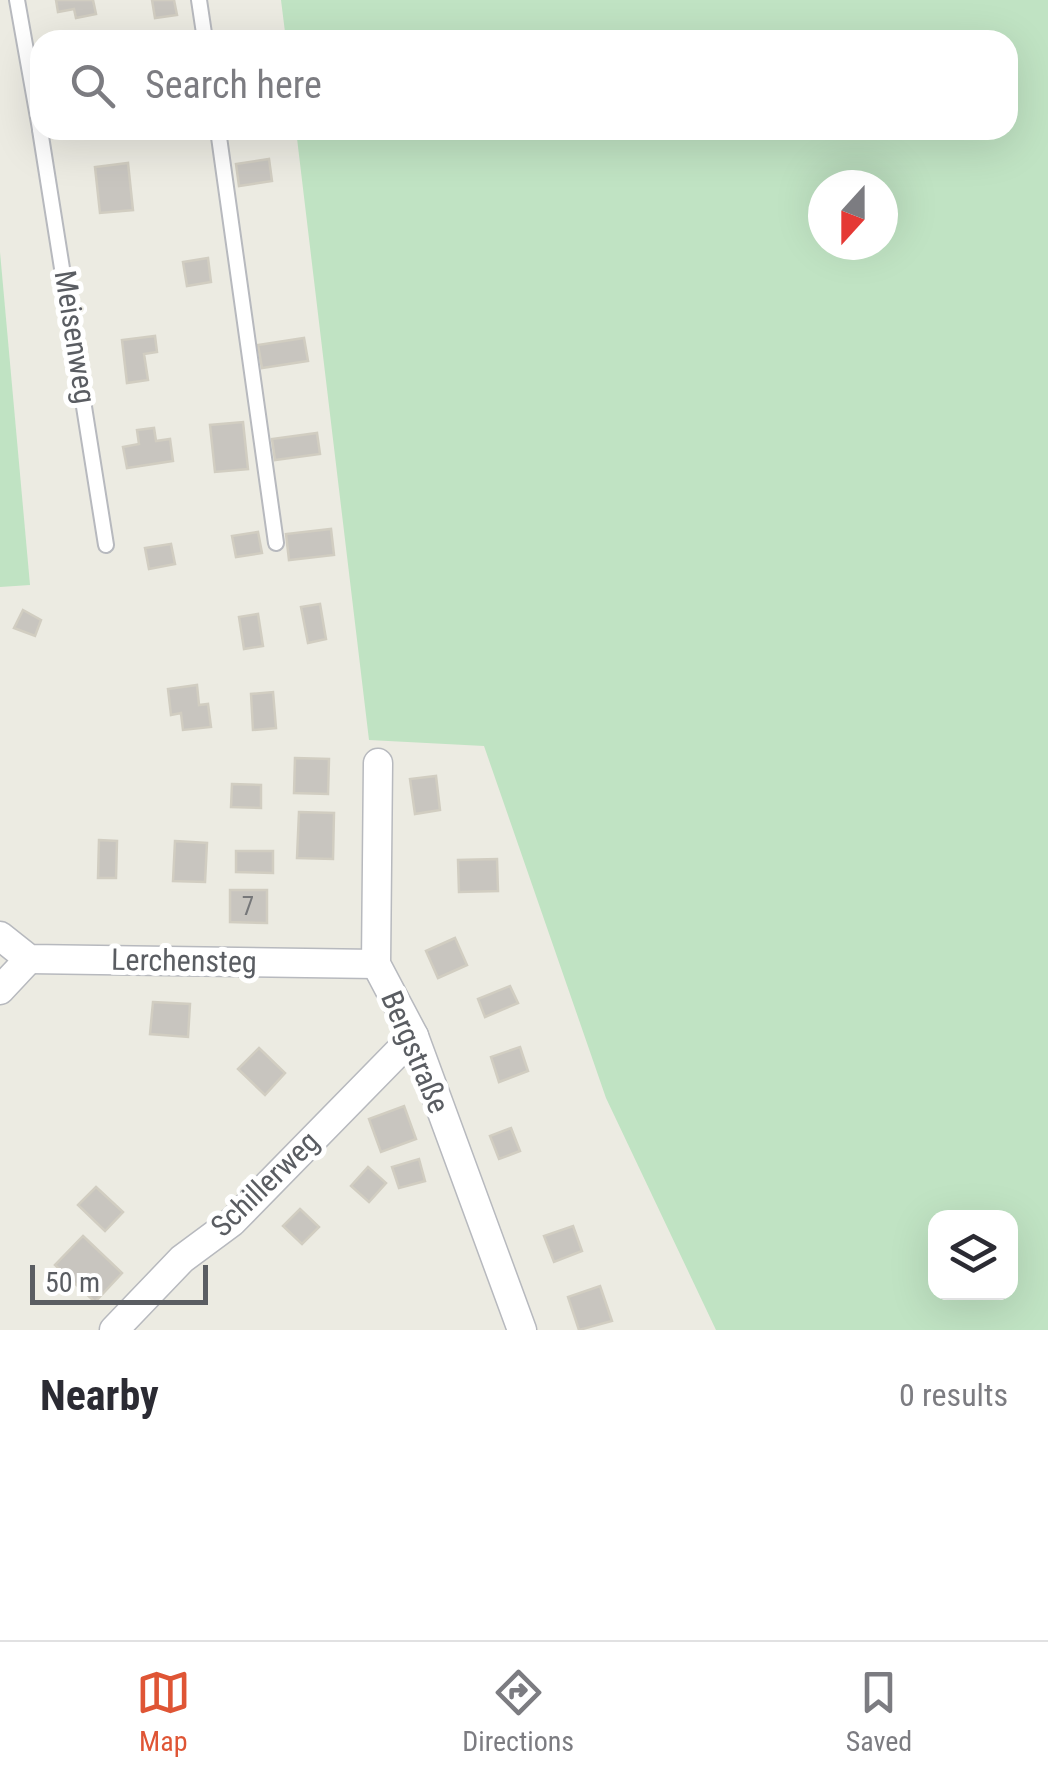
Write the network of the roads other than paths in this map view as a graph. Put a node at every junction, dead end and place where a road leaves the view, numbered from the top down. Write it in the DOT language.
graph roads {
  1 [pos="17,0"];
  2 [pos="200,0"];
  3 [pos="204,30"];
  4 [pos="30,73"];
  5 [pos="42,140"];
  6 [pos="219,140"];
  7 [pos="276,543"];
  8 [pos="106,545"];
  9 [pos="378,763"];
  10 [pos="0,936"];
  11 [pos="29,959"];
  12 [pos="376,964"];
  13 [pos="0,990"];
  14 [pos="414,1036"];
  15 [pos="114,1330"];
  16 [pos="522,1330"];
  1 -- 4 [label="lane, Meisenweg"];
  2 -- 3 [label="lane"];
  5 -- 8 [label="lane, Meisenweg"];
  6 -- 7 [label="lane"];
  9 -- 12 [label="street, Bergstraße"];
  10 -- 11 [label="street"];
  11 -- 12 [label="street, Lerchensteg"];
  11 -- 13 [label="street"];
  12 -- 14 [label="street, Bergstraße"];
  14 -- 15 [label="street, Schillerweg"];
  14 -- 16 [label="street, Bergstraße"];
}
